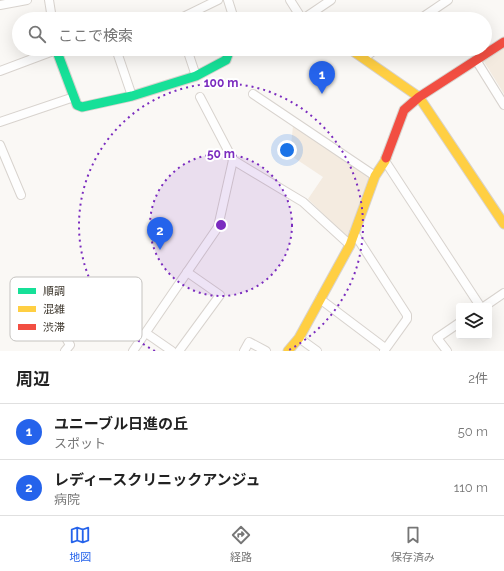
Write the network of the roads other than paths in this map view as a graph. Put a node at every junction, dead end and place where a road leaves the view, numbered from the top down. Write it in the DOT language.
graph roads {
  1 [pos="27,0"];
  2 [pos="49,0"];
  3 [pos="218,0"];
  4 [pos="228,0"];
  5 [pos="290,0"];
  6 [pos="331,0"];
  7 [pos="448,0"];
  8 [pos="0,5"];
  9 [pos="51,12"];
  10 [pos="193,12"];
  11 [pos="232,12"];
  12 [pos="298,12"];
  13 [pos="313,12"];
  14 [pos="430,12"];
  15 [pos="504,42"];
  16 [pos="492,50"];
  17 [pos="40,56"];
  18 [pos="58,56"];
  19 [pos="118,56"];
  20 [pos="189,56"];
  21 [pos="227,56"];
  22 [pos="361,56"];
  23 [pos="367,56"];
  24 [pos="482,56"];
  25 [pos="364,58"];
  26 [pos="476,60"];
  27 [pos="0,71"];
  28 [pos="196,76"];
  29 [pos="253,94"];
  30 [pos="132,96"];
  31 [pos="74,97"];
  32 [pos="200,97"];
  33 [pos="419,97"];
  34 [pos="504,105"];
  35 [pos="0,122"];
  36 [pos="0,145"];
  37 [pos="233,160"];
  38 [pos="385,161"];
  39 [pos="375,176"];
  40 [pos="21,195"];
  41 [pos="504,224"];
  42 [pos="354,233"];
  43 [pos="350,245"];
  44 [pos="187,272"];
  45 [pos="504,293"];
  46 [pos="320,299"];
  47 [pos="478,303"];
  48 [pos="489,303"];
  49 [pos="456,325"];
  50 [pos="146,333"];
  51 [pos="299,338"];
  52 [pos="142,339"];
  53 [pos="67,341"];
  54 [pos="140,341"];
  55 [pos="384,350"];
  56 [pos="65,351"];
  57 [pos="133,351"];
  58 [pos="172,351"];
  59 [pos="179,351"];
  60 [pos="244,351"];
  61 [pos="266,351"];
  62 [pos="288,351"];
  63 [pos="317,351"];
  64 [pos="447,351"];
  1 -- 8 [label="street"];
  2 -- 9 [label="street"];
  3 -- 10 [label="street"];
  4 -- 11 [label="street"];
  5 -- 12 [label="street"];
  6 -- 13 [label="street"];
  7 -- 14 [label="street"];
  15 -- 16 [label="street"];
  17 -- 27 [label="street"];
  18 -- 31 [label="street"];
  19 -- 30 [label="street"];
  20 -- 28 [label="street"];
  21 -- 28 [label="street"];
  22 -- 25 [label="street"];
  23 -- 25 [label="street"];
  24 -- 26 [label="street"];
  25 -- 33 [label="street"];
  26 -- 33 [label="street"];
  26 -- 34 [label="street"];
  28 -- 30 [label="street"];
  29 -- 39 [label="street"];
  30 -- 31 [label="street"];
  31 -- 35 [label="street"];
  32 -- 37 [label="street"];
  33 -- 38 [label="street"];
  33 -- 41 [label="street"];
  36 -- 40 [label="street"];
  37 -- 43 [label="street"];
  37 -- 44 [label="street"];
  38 -- 39 [label="street"];
  38 -- 47 [label="street"];
  39 -- 42 [label="street"];
  42 -- 43 [label="street"];
  42 -- 55 [label="street"];
  43 -- 46 [label="street"];
  44 -- 50 [label="street"];
  44 -- 59 [label="street"];
  45 -- 48 [label="street"];
  46 -- 51 [label="street"];
  46 -- 55 [label="street"];
  49 -- 64 [label="street"];
  50 -- 52 [label="street"];
  50 -- 58 [label="street"];
  51 -- 62 [label="street"];
  51 -- 63 [label="street"];
  53 -- 56 [label="street"];
  54 -- 57 [label="street"];
  60 -- 61 [label="street"];
}
